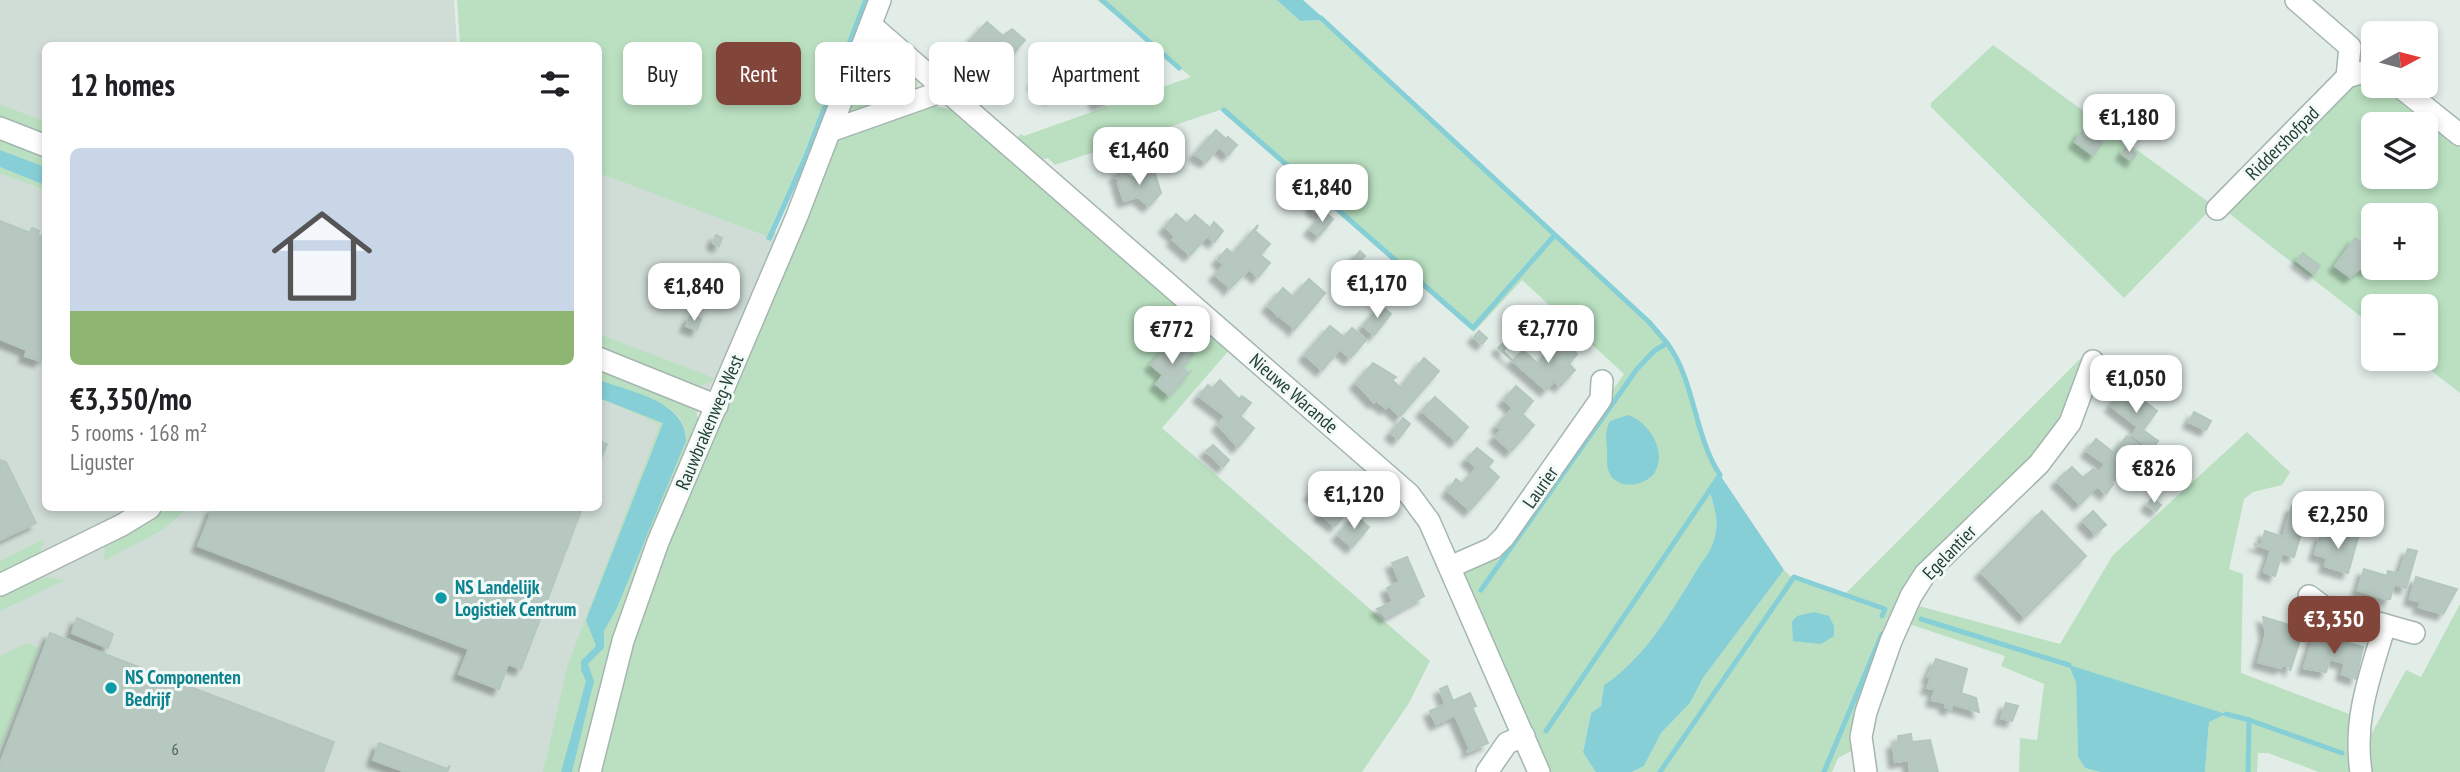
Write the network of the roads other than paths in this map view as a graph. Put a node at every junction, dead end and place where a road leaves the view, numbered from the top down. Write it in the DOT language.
graph roads {
  1 [pos="880,0"];
  2 [pos="2296,0"];
  3 [pos="871,25"];
  4 [pos="2361,73"];
  5 [pos="929,75"];
  6 [pos="2347,77"];
  7 [pos="929,96"];
  8 [pos="2414,98"];
  9 [pos="963,105"];
  10 [pos="0,128"];
  11 [pos="830,131"];
  12 [pos="2460,135"];
  13 [pos="42,144"];
  14 [pos="2217,209"];
  15 [pos="602,360"];
  16 [pos="2093,361"];
  17 [pos="1602,381"];
  18 [pos="717,406"];
  19 [pos="145,511"];
  20 [pos="1450,568"];
  21 [pos="0,584"];
  22 [pos="2309,596"];
  23 [pos="2385,625"];
  24 [pos="2414,633"];
  25 [pos="1524,736"];
  26 [pos="590,772"];
  27 [pos="1488,772"];
  28 [pos="1539,772"];
  29 [pos="1866,772"];
  30 [pos="2361,772"];
  1 -- 3 [label="street, Rauwbrakenweg-West"];
  2 -- 6 [label="street"];
  3 -- 5 [label="street, Nieuwe Warande"];
  3 -- 11 [label="street, Rauwbrakenweg-West"];
  4 -- 6 [label="street, Riddershofpad"];
  6 -- 14 [label="street, Riddershofpad"];
  7 -- 11 [label="street"];
  8 -- 12 [label="street"];
  9 -- 20 [label="street, Nieuwe Warande"];
  10 -- 13 [label="street"];
  11 -- 18 [label="street, Rauwbrakenweg-West"];
  15 -- 18 [label="street"];
  16 -- 29 [label="street, Egelantier"];
  17 -- 20 [label="street, Laurier"];
  18 -- 26 [label="street, Rauwbrakenweg-West"];
  19 -- 21 [label="street"];
  20 -- 25 [label="street, Nieuwe Warande"];
  22 -- 23 [label="street"];
  23 -- 24 [label="street"];
  23 -- 30 [label="street"];
  25 -- 27 [label="street"];
  25 -- 28 [label="street, Nieuwe Warande"];
}
